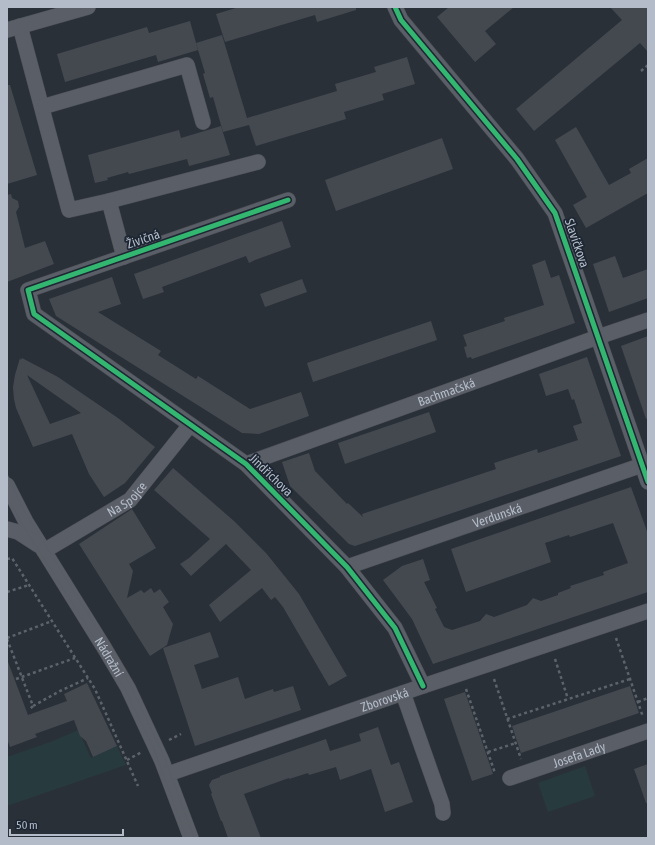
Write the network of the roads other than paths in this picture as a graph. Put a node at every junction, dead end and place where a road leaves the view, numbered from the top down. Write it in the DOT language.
graph roads {
  1 [pos="88,7"];
  2 [pos="395,7"];
  3 [pos="14,28"];
  4 [pos="42,107"];
  5 [pos="203,122"];
  6 [pos="258,162"];
  7 [pos="288,200"];
  8 [pos="109,201"];
  9 [pos="124,257"];
  10 [pos="34,314"];
  11 [pos="648,320"];
  12 [pos="598,337"];
  13 [pos="190,425"];
  14 [pos="246,464"];
  15 [pos="645,464"];
  16 [pos="648,482"];
  17 [pos="7,485"];
  18 [pos="7,529"];
  19 [pos="44,551"];
  20 [pos="346,567"];
  21 [pos="648,611"];
  22 [pos="423,686"];
  23 [pos="403,693"];
  24 [pos="648,731"];
  25 [pos="168,774"];
  26 [pos="504,779"];
  27 [pos="443,813"];
  28 [pos="191,838"];
  1 -- 3 [label="street"];
  2 -- 12 [label="street, Slavíčkova"];
  3 -- 4 [label="street"];
  4 -- 5 [label="street"];
  4 -- 8 [label="street"];
  6 -- 8 [label="street"];
  7 -- 9 [label="street, Živičná"];
  8 -- 9 [label="street"];
  9 -- 10 [label="street, Živičná"];
  10 -- 13 [label="street, Jindřichova"];
  11 -- 12 [label="street, Bachmačská"];
  12 -- 14 [label="street, Bachmačská"];
  12 -- 15 [label="street, Slavíčkova"];
  13 -- 14 [label="street, Jindřichova"];
  13 -- 19 [label="street, Na Spojce"];
  14 -- 20 [label="street, Jindřichova"];
  15 -- 16 [label="street, Slavíčkova"];
  15 -- 20 [label="street, Verdunská"];
  17 -- 19 [label="street, Nádražní"];
  18 -- 19 [label="street"];
  19 -- 25 [label="street, Nádražní"];
  20 -- 22 [label="street, Jindřichova"];
  21 -- 22 [label="street, Zborovská"];
  22 -- 23 [label="street, Zborovská"];
  23 -- 25 [label="street, Zborovská"];
  23 -- 27 [label="street"];
  24 -- 26 [label="street, Josefa Lady"];
  25 -- 28 [label="street, Nádražní"];
}
